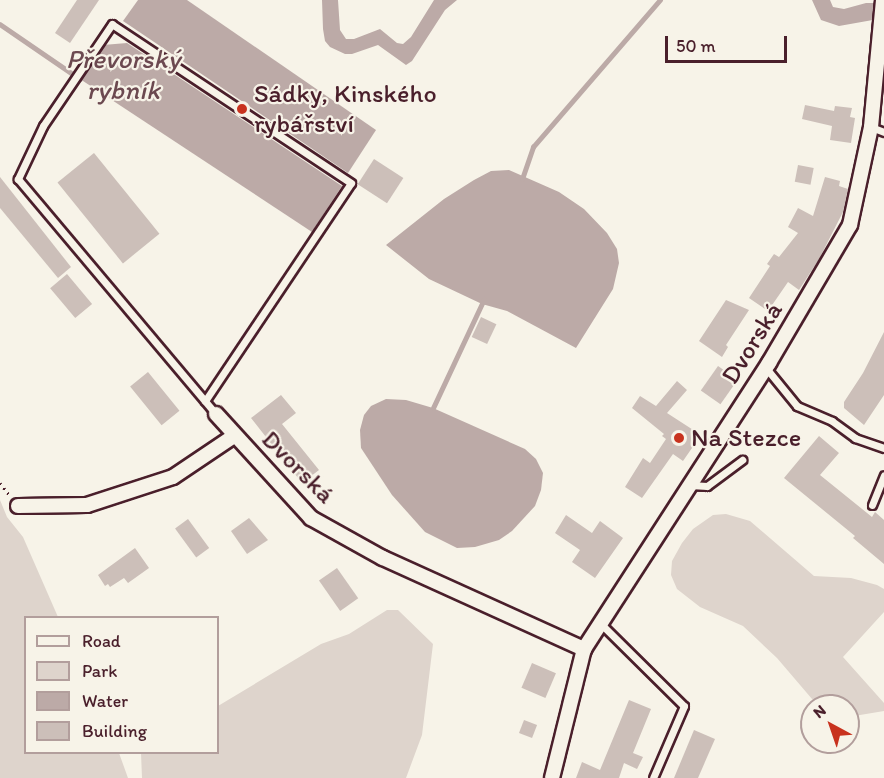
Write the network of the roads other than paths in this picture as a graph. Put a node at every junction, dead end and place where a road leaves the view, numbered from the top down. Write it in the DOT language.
graph roads {
  1 [pos="883,0"];
  2 [pos="877,129"];
  3 [pos="766,368"];
  4 [pos="205,401"];
  5 [pos="216,414"];
  6 [pos="234,436"];
  7 [pos="884,448"];
  8 [pos="742,460"];
  9 [pos="884,475"];
  10 [pos="689,485"];
  11 [pos="872,505"];
  12 [pos="18,507"];
  13 [pos="600,623"];
  14 [pos="584,649"];
  15 [pos="552,778"];
  16 [pos="653,778"];
  1 -- 2 [label="street, Dvorská"];
  2 -- 3 [label="street, Dvorská"];
  3 -- 7 [label="lane"];
  3 -- 10 [label="street, Dvorská"];
  4 -- 4 [label="lane"];
  4 -- 5 [label="lane"];
  5 -- 6 [label="street, Dvorská"];
  6 -- 12 [label="street"];
  6 -- 14 [label="street, Dvorská"];
  8 -- 10 [label="lane"];
  9 -- 11 [label="lane"];
  10 -- 13 [label="street, Dvorská"];
  13 -- 14 [label="street, Dvorská"];
  13 -- 16 [label="lane"];
  14 -- 15 [label="street, Dvorská"];
}
